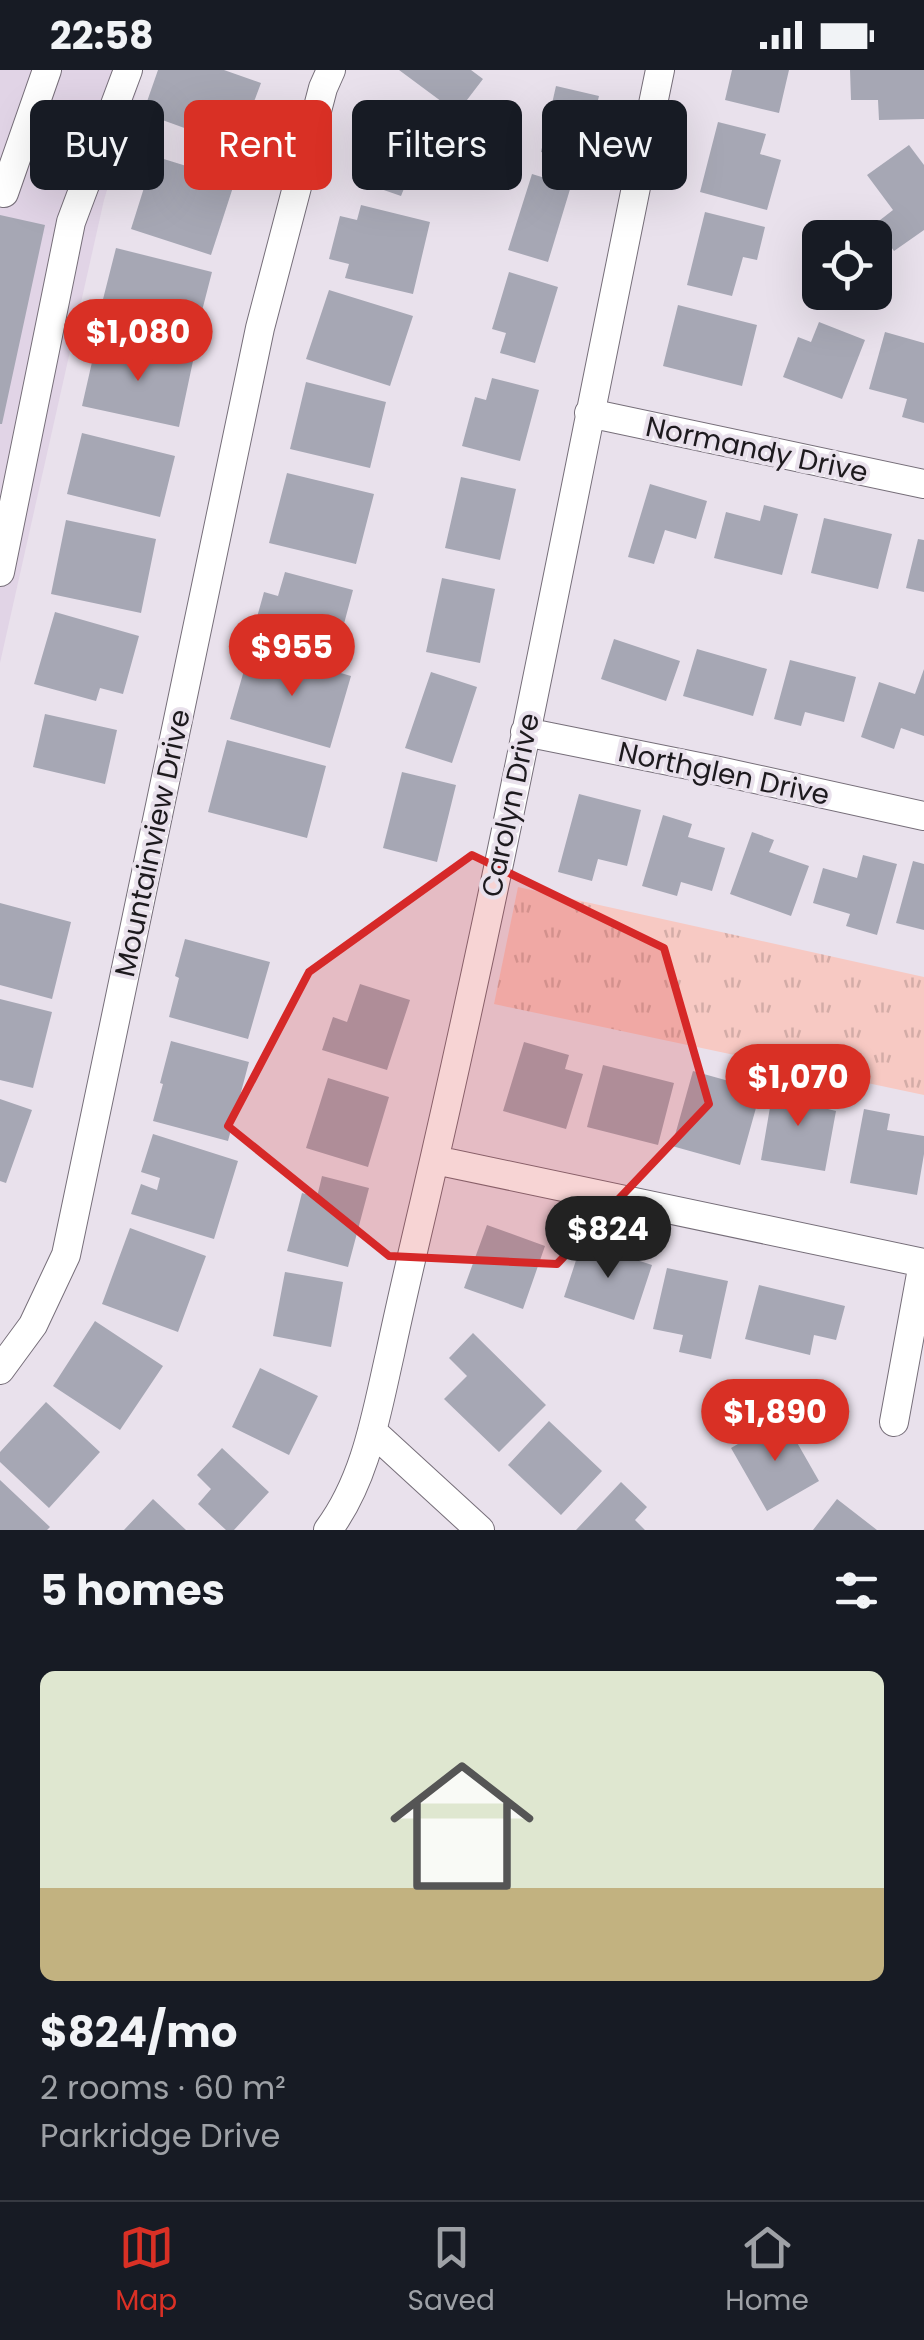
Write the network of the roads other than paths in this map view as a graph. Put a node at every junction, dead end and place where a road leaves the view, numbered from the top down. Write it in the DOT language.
graph roads {
  1 [pos="46,70"];
  2 [pos="128,70"];
  3 [pos="330,70"];
  4 [pos="660,70"];
  5 [pos="4,193"];
  6 [pos="589,413"];
  7 [pos="924,484"];
  8 [pos="0,572"];
  9 [pos="524,732"];
  10 [pos="924,816"];
  11 [pos="434,1160"];
  12 [pos="924,1263"];
  13 [pos="0,1370"];
  14 [pos="894,1422"];
  15 [pos="372,1431"];
  16 [pos="328,1530"];
  17 [pos="480,1530"];
  1 -- 5 [label="street"];
  2 -- 8 [label="street"];
  3 -- 13 [label="street, Mountainview Drive"];
  4 -- 6 [label="street, Carolyn Drive"];
  6 -- 7 [label="street, Normandy Drive"];
  6 -- 9 [label="street, Carolyn Drive"];
  9 -- 10 [label="street, Northglen Drive"];
  9 -- 11 [label="street, Carolyn Drive"];
  11 -- 12 [label="street"];
  11 -- 15 [label="street, Carolyn Drive"];
  12 -- 14 [label="street"];
  15 -- 16 [label="street, Carolyn Drive"];
  15 -- 17 [label="street"];
}
